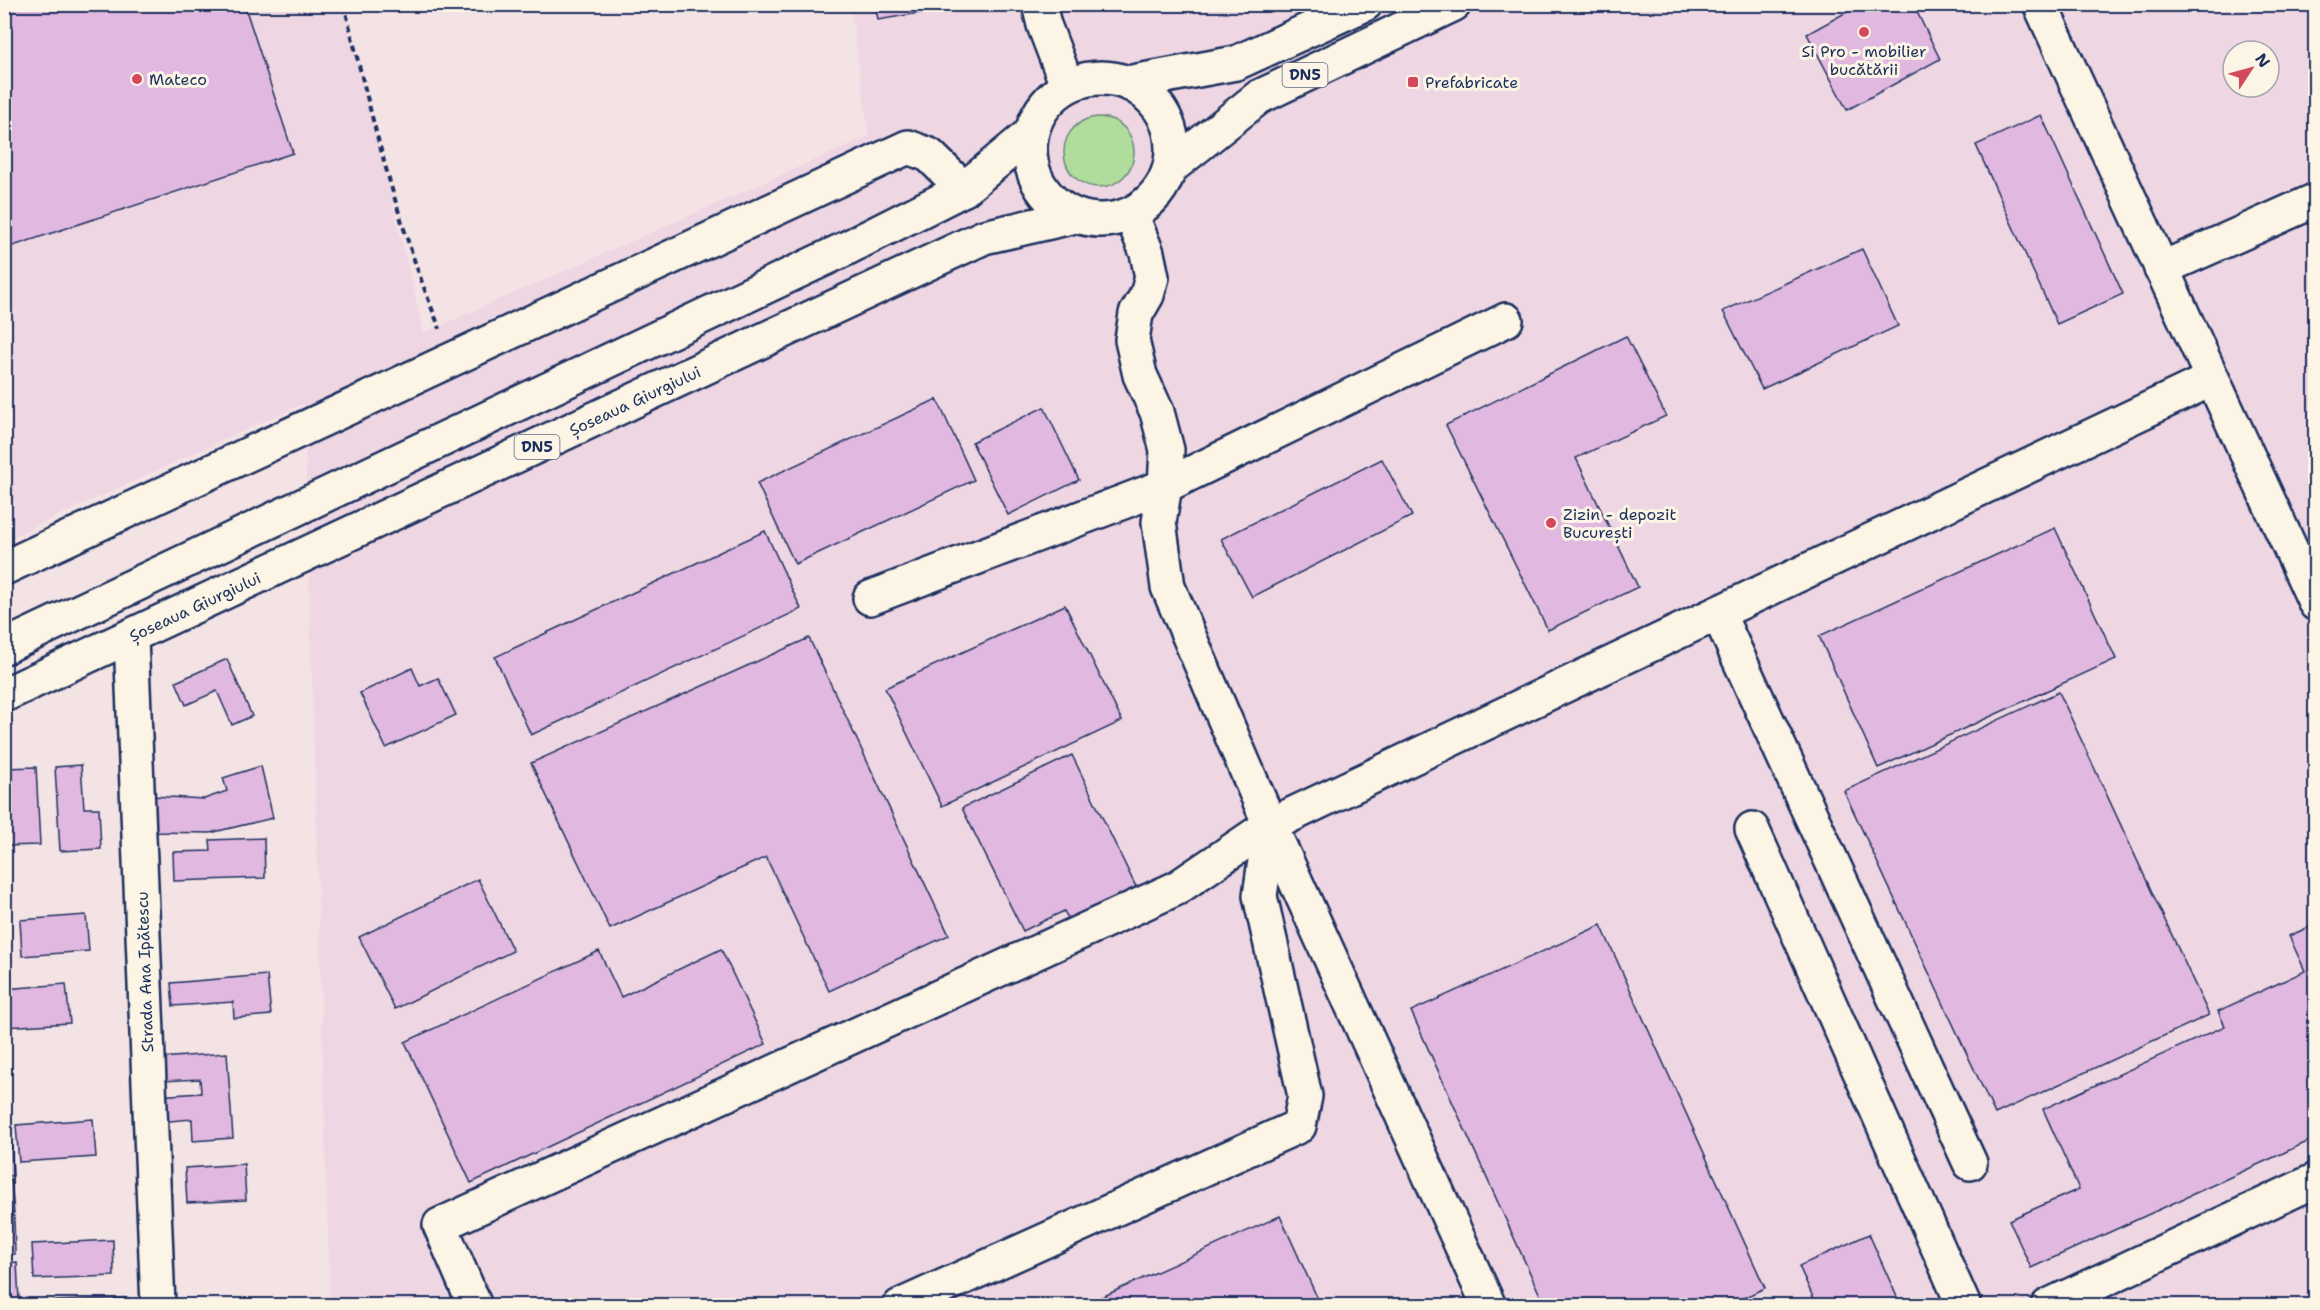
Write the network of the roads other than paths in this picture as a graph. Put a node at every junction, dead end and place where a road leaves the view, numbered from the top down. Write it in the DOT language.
graph roads {
  1 [pos="1039,4"];
  2 [pos="1365,4"];
  3 [pos="1454,4"];
  4 [pos="2040,4"];
  5 [pos="1128,82"];
  6 [pos="1067,85"];
  7 [pos="1030,134"];
  8 [pos="1170,168"];
  9 [pos="964,189"];
  10 [pos="2316,200"];
  11 [pos="1131,214"];
  12 [pos="1076,216"];
  13 [pos="2161,269"];
  14 [pos="1506,320"];
  15 [pos="2212,379"];
  16 [pos="1165,486"];
  17 [pos="4,568"];
  18 [pos="870,598"];
  19 [pos="2316,603"];
  20 [pos="1718,613"];
  21 [pos="131,638"];
  22 [pos="4,647"];
  23 [pos="4,695"];
  24 [pos="1270,825"];
  25 [pos="1752,829"];
  26 [pos="1970,1163"];
  27 [pos="2316,1180"];
  28 [pos="158,1305"];
  29 [pos="475,1305"];
  30 [pos="900,1305"];
  31 [pos="1489,1305"];
  32 [pos="1964,1305"];
  33 [pos="2048,1305"];
  1 -- 6 [label="main road"];
  2 -- 5 [label="main road, Șoseaua Giurgiului / DN5"];
  3 -- 8 [label="main road, Șoseaua Giurgiului / DN5"];
  4 -- 13 [label="main road"];
  5 -- 6 [label="main road, Șoseaua Giurgiului / DN5"];
  5 -- 8 [label="main road, Șoseaua Giurgiului / DN5"];
  6 -- 7 [label="main road, Șoseaua Giurgiului / DN5"];
  7 -- 9 [label="main road, Șoseaua Giurgiului / DN5"];
  7 -- 12 [label="main road, Șoseaua Giurgiului / DN5"];
  8 -- 11 [label="main road, Șoseaua Giurgiului / DN5"];
  9 -- 17 [label="main road"];
  9 -- 22 [label="main road, Șoseaua Giurgiului / DN5"];
  10 -- 13 [label="main road"];
  11 -- 12 [label="main road, Șoseaua Giurgiului / DN5"];
  11 -- 16 [label="main road"];
  12 -- 21 [label="main road, Șoseaua Giurgiului / DN5"];
  13 -- 15 [label="main road"];
  14 -- 16 [label="main road"];
  15 -- 19 [label="main road"];
  15 -- 20 [label="main road"];
  16 -- 18 [label="main road"];
  16 -- 24 [label="main road"];
  20 -- 24 [label="main road"];
  20 -- 26 [label="main road"];
  21 -- 23 [label="main road, Șoseaua Giurgiului / DN5"];
  21 -- 28 [label="main road, Strada Ana Ipătescu"];
  24 -- 29 [label="main road"];
  24 -- 30 [label="main road"];
  24 -- 31 [label="main road"];
  25 -- 32 [label="main road"];
  27 -- 33 [label="main road"];
}
